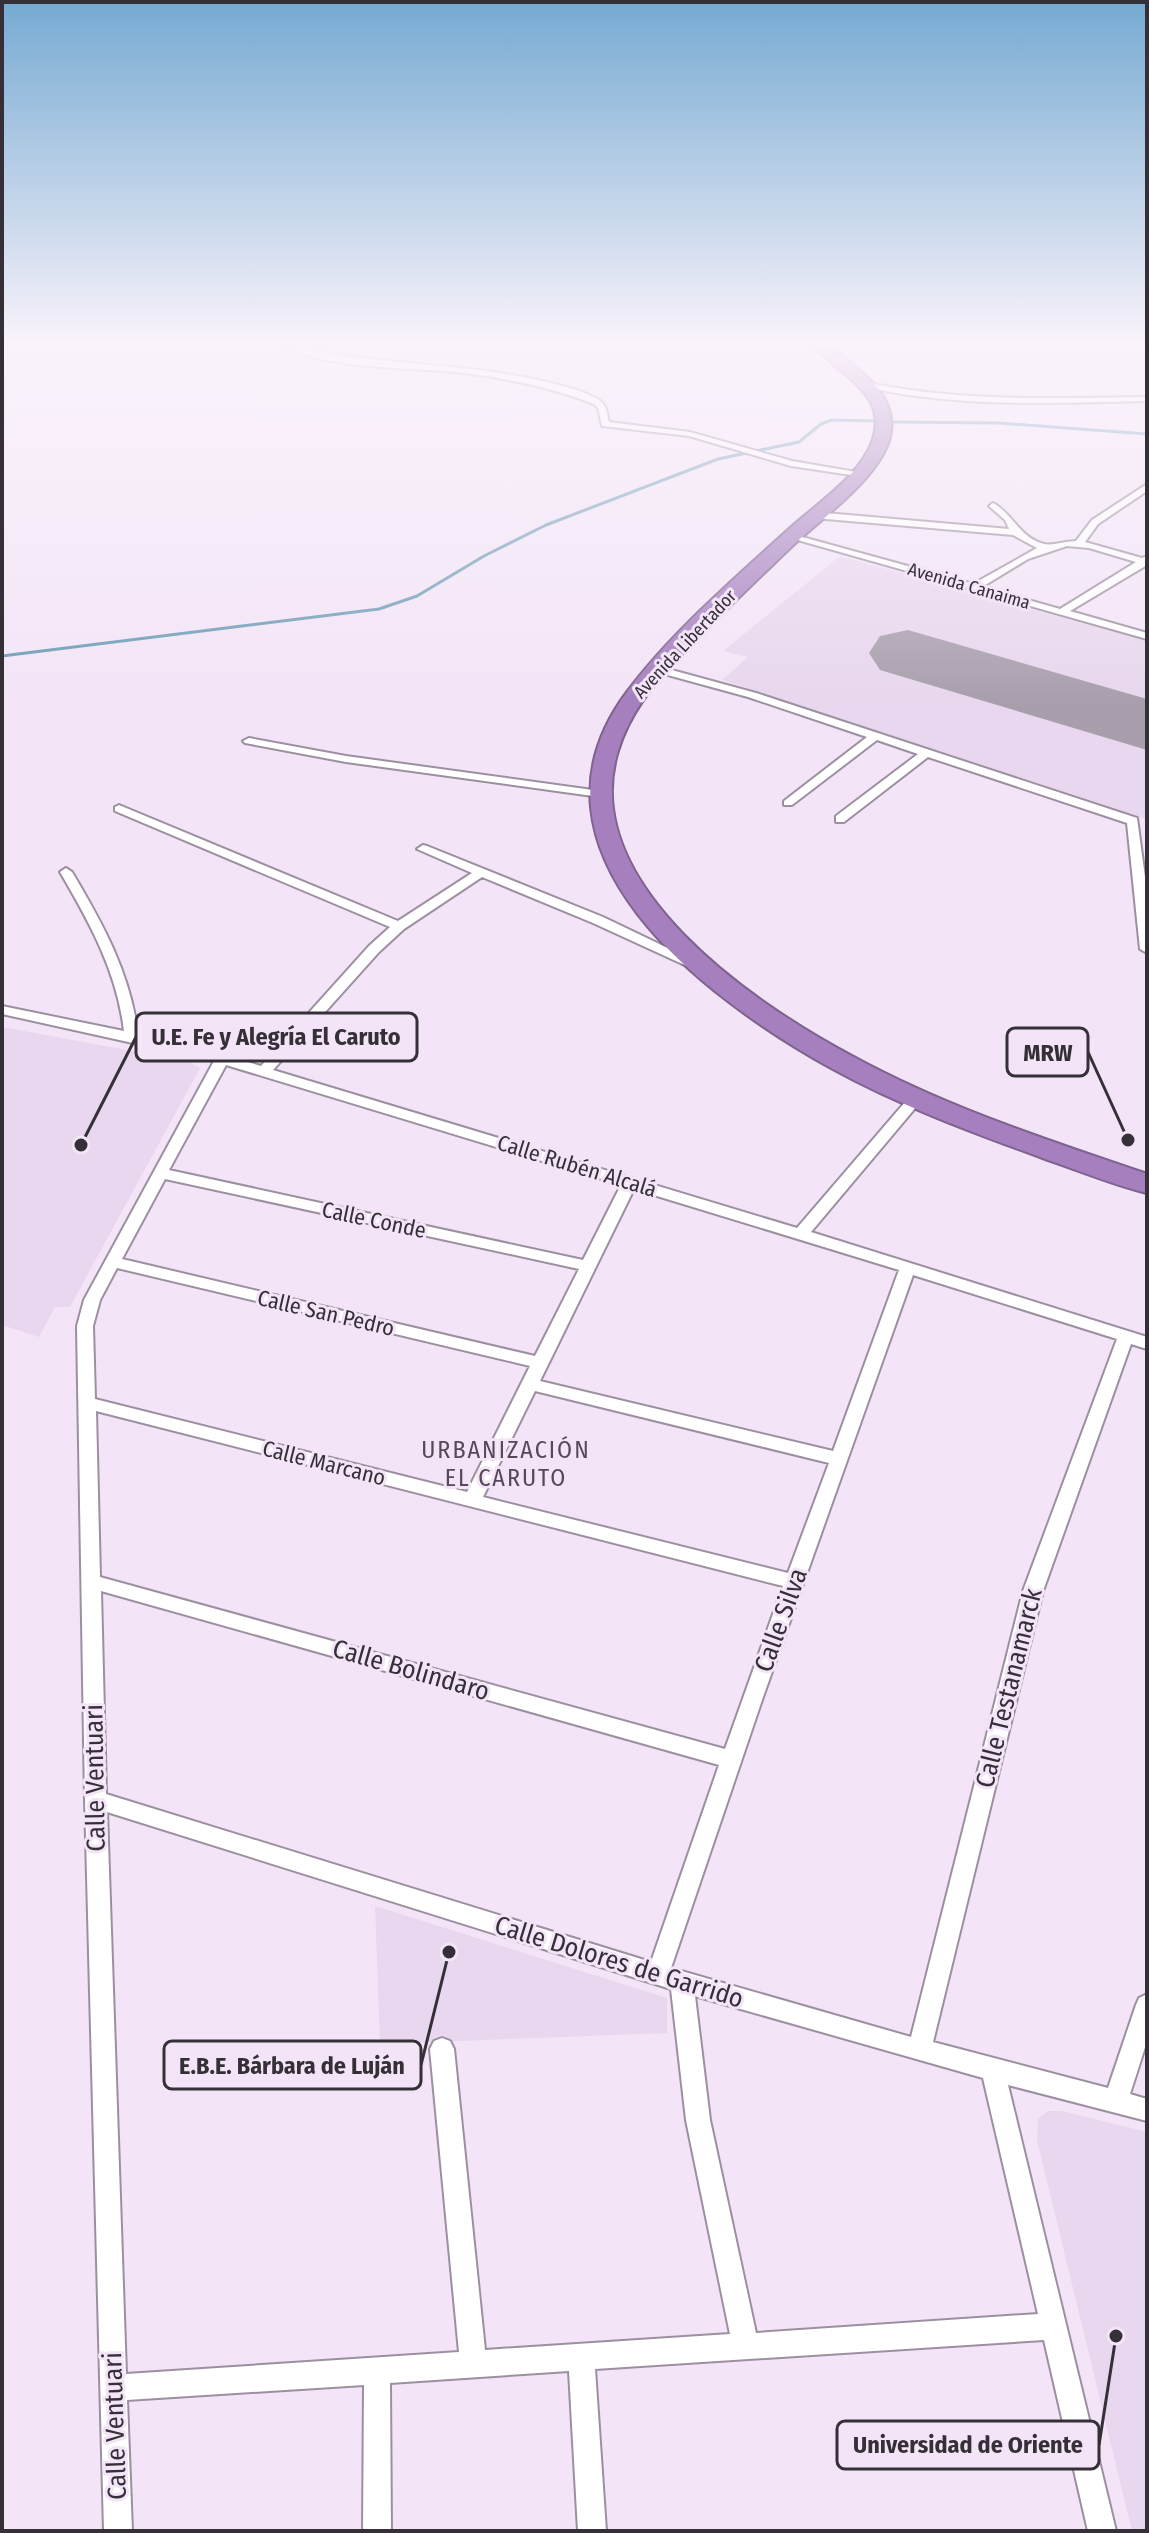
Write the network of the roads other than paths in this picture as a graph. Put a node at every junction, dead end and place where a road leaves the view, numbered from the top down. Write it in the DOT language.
graph roads {
  1 [pos="818,465"];
  2 [pos="865,465"];
  3 [pos="858,473"];
  4 [pos="1147,487"];
  5 [pos="993,506"];
  6 [pos="814,515"];
  7 [pos="1015,532"];
  8 [pos="792,537"];
  9 [pos="1079,544"];
  10 [pos="1044,548"];
  11 [pos="1146,561"];
  12 [pos="974,588"];
  13 [pos="1062,612"];
  14 [pos="1147,636"];
  15 [pos="657,669"];
  16 [pos="875,736"];
  17 [pos="249,741"];
  18 [pos="926,753"];
  19 [pos="600,794"];
  20 [pos="788,803"];
  21 [pos="119,809"];
  22 [pos="840,819"];
  23 [pos="423,849"];
  24 [pos="66,872"];
  25 [pos="480,873"];
  26 [pos="399,926"];
  27 [pos="1147,949"];
  28 [pos="702,968"];
  29 [pos="2,1010"];
  30 [pos="131,1035"];
  31 [pos="222,1059"];
  32 [pos="264,1071"];
  33 [pos="917,1097"];
  34 [pos="160,1173"];
  35 [pos="630,1182"];
  36 [pos="1147,1184"];
  37 [pos="801,1234"];
  38 [pos="112,1262"];
  39 [pos="588,1266"];
  40 [pos="908,1267"];
  41 [pos="1126,1336"];
  42 [pos="1147,1343"];
  43 [pos="540,1363"];
  44 [pos="530,1384"];
  45 [pos="86,1403"];
  46 [pos="840,1459"];
  47 [pos="472,1500"];
  48 [pos="90,1581"];
  49 [pos="795,1582"];
  50 [pos="732,1760"];
  51 [pos="95,1799"];
  52 [pos="670,1978"];
  53 [pos="1147,2005"];
  54 [pos="442,2049"];
  55 [pos="919,2050"];
  56 [pos="993,2069"];
  57 [pos="1116,2102"];
  58 [pos="1147,2110"];
  59 [pos="1053,2326"];
  60 [pos="746,2346"];
  61 [pos="581,2357"];
  62 [pos="473,2364"];
  63 [pos="377,2370"];
  64 [pos="113,2388"];
  65 [pos="118,2531"];
  66 [pos="377,2531"];
  67 [pos="592,2531"];
  68 [pos="1102,2531"];
  1 -- 3 [label="street"];
  2 -- 3 [label="highway, Avenida Libertador"];
  3 -- 6 [label="highway, Avenida Libertador"];
  4 -- 9 [label="street"];
  5 -- 7 [label="street"];
  6 -- 7 [label="street"];
  6 -- 8 [label="highway, Avenida Libertador"];
  7 -- 10 [label="street"];
  8 -- 12 [label="street, Avenida Canaima"];
  8 -- 15 [label="highway, Avenida Libertador"];
  9 -- 10 [label="street"];
  9 -- 11 [label="street"];
  10 -- 12 [label="street"];
  11 -- 13 [label="street"];
  12 -- 13 [label="street, Avenida Canaima"];
  13 -- 14 [label="street, Avenida Canaima"];
  15 -- 16 [label="street"];
  15 -- 19 [label="highway, Avenida Libertador"];
  16 -- 18 [label="street"];
  16 -- 20 [label="street"];
  17 -- 19 [label="street"];
  18 -- 22 [label="street"];
  18 -- 27 [label="street"];
  19 -- 28 [label="highway, Avenida Libertador"];
  21 -- 26 [label="street"];
  23 -- 25 [label="street"];
  24 -- 30 [label="street"];
  25 -- 26 [label="street"];
  25 -- 28 [label="street"];
  26 -- 32 [label="street"];
  28 -- 33 [label="highway, Avenida Libertador"];
  29 -- 30 [label="street, Calle Rubén Alcalá"];
  30 -- 31 [label="street, Calle Rubén Alcalá"];
  31 -- 32 [label="street, Calle Rubén Alcalá"];
  31 -- 34 [label="street, Calle Ventuari"];
  32 -- 35 [label="street, Calle Rubén Alcalá"];
  33 -- 36 [label="highway, Avenida Libertador"];
  33 -- 37 [label="street"];
  34 -- 38 [label="street, Calle Ventuari"];
  34 -- 39 [label="street, Calle Conde"];
  35 -- 37 [label="street, Calle Rubén Alcalá"];
  35 -- 39 [label="street"];
  37 -- 40 [label="street, Calle Rubén Alcalá"];
  38 -- 43 [label="street, Calle San Pedro"];
  38 -- 45 [label="street, Calle Ventuari"];
  39 -- 43 [label="street"];
  40 -- 41 [label="street, Calle Rubén Alcalá"];
  40 -- 46 [label="street, Calle Silva"];
  41 -- 42 [label="street, Calle Rubén Alcalá"];
  41 -- 55 [label="street, Calle Testanamarck"];
  43 -- 44 [label="street"];
  44 -- 46 [label="street"];
  44 -- 47 [label="street"];
  45 -- 47 [label="street, Calle Marcano"];
  45 -- 48 [label="street, Calle Ventuari"];
  46 -- 49 [label="street, Calle Silva"];
  47 -- 49 [label="street, Calle Marcano"];
  48 -- 50 [label="street, Calle Bolindaro"];
  48 -- 51 [label="street, Calle Ventuari"];
  49 -- 50 [label="street, Calle Silva"];
  50 -- 52 [label="street, Calle Silva"];
  51 -- 52 [label="street, Calle Dolores de Garrido"];
  51 -- 64 [label="street, Calle Ventuari"];
  52 -- 55 [label="street, Calle Dolores de Garrido"];
  52 -- 60 [label="street"];
  53 -- 57 [label="street"];
  54 -- 62 [label="street"];
  55 -- 56 [label="street, Calle Dolores de Garrido"];
  56 -- 57 [label="street, Calle Dolores de Garrido"];
  56 -- 59 [label="street"];
  57 -- 58 [label="street, Calle Dolores de Garrido"];
  59 -- 60 [label="street"];
  59 -- 68 [label="street"];
  60 -- 61 [label="street"];
  61 -- 62 [label="street"];
  61 -- 67 [label="street"];
  62 -- 63 [label="street"];
  63 -- 64 [label="street"];
  63 -- 66 [label="street"];
  64 -- 65 [label="street, Calle Ventuari"];
}
